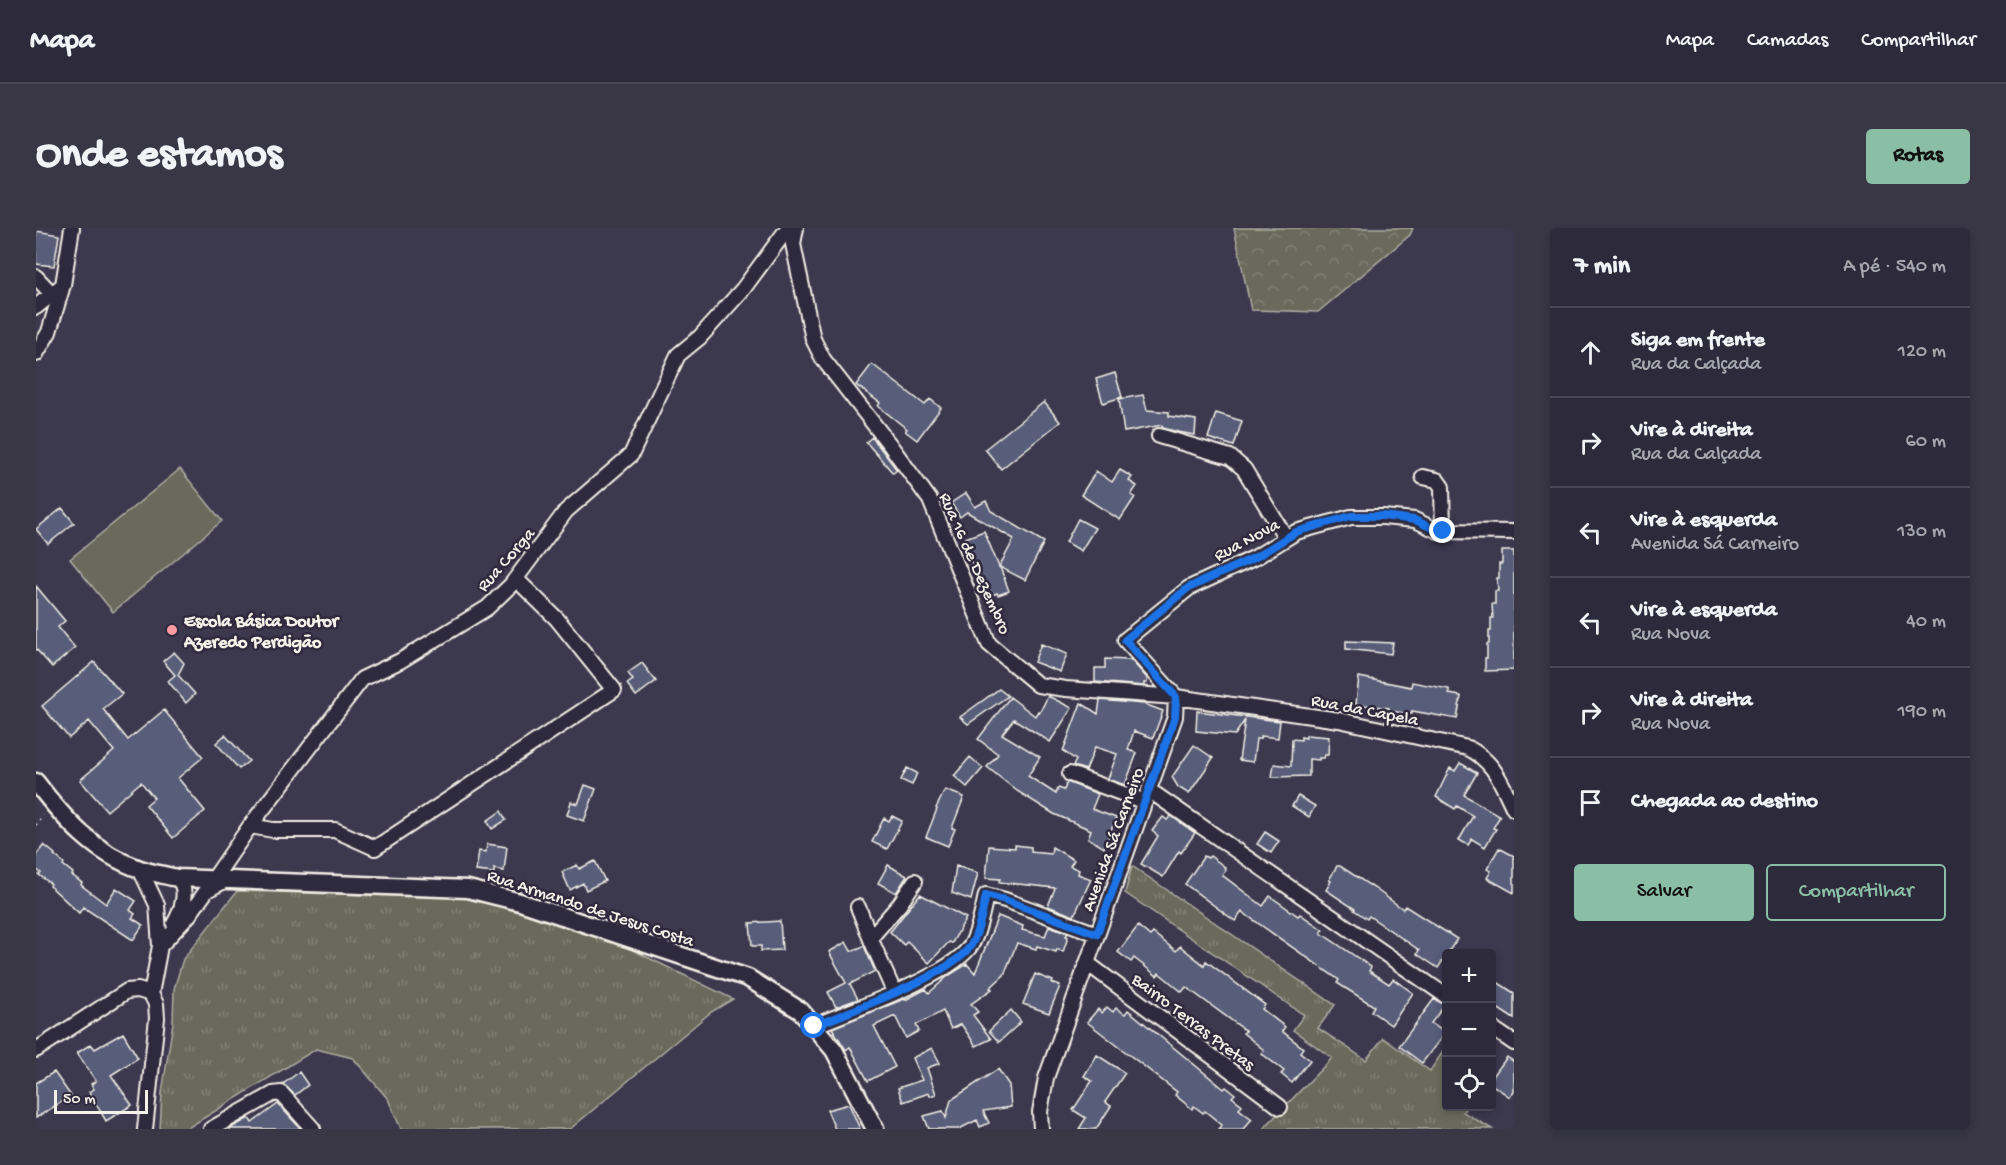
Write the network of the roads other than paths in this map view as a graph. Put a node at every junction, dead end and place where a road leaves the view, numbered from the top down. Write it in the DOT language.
graph roads {
  1 [pos="72,228"];
  2 [pos="788,228"];
  3 [pos="796,228"];
  4 [pos="36,277"];
  5 [pos="63,285"];
  6 [pos="52,294"];
  7 [pos="36,307"];
  8 [pos="36,354"];
  9 [pos="1159,436"];
  10 [pos="1423,477"];
  11 [pos="1443,531"];
  12 [pos="1514,532"];
  13 [pos="1286,538"];
  14 [pos="516,579"];
  15 [pos="1176,697"];
  16 [pos="1070,774"];
  17 [pos="36,782"];
  18 [pos="1147,796"];
  19 [pos="1514,809"];
  20 [pos="250,826"];
  21 [pos="140,869"];
  22 [pos="177,878"];
  23 [pos="220,880"];
  24 [pos="915,881"];
  25 [pos="858,907"];
  26 [pos="1097,934"];
  27 [pos="872,942"];
  28 [pos="160,946"];
  29 [pos="1087,963"];
  30 [pos="894,992"];
  31 [pos="1442,993"];
  32 [pos="152,994"];
  33 [pos="814,1026"];
  34 [pos="1496,1031"];
  35 [pos="1514,1043"];
  36 [pos="36,1050"];
  37 [pos="1280,1107"];
  38 [pos="145,1129"];
  39 [pos="211,1129"];
  40 [pos="313,1129"];
  41 [pos="875,1129"];
  42 [pos="1041,1129"];
  1 -- 5 [label="street"];
  2 -- 14 [label="street, Rua Corga"];
  3 -- 15 [label="street, Rua 16 de Dezembro"];
  4 -- 6 [label="street"];
  5 -- 6 [label="street"];
  5 -- 8 [label="street"];
  6 -- 7 [label="street"];
  9 -- 13 [label="street"];
  10 -- 11 [label="street"];
  11 -- 12 [label="street, Rua Nova"];
  11 -- 13 [label="street, Rua Nova"];
  13 -- 15 [label="street, Rua Nova"];
  14 -- 20 [label="street, Rua Corga"];
  14 -- 20 [label="street"];
  15 -- 18 [label="street, Avenida Sá Carneiro"];
  15 -- 19 [label="street, Rua da Capela"];
  16 -- 18 [label="street"];
  17 -- 21 [label="street, Rua Armando de Jesus Costa"];
  18 -- 26 [label="street, Avenida Sá Carneiro"];
  18 -- 31 [label="street"];
  20 -- 23 [label="street, Rua Corga"];
  21 -- 22 [label="street, Rua Armando de Jesus Costa"];
  21 -- 28 [label="street"];
  22 -- 23 [label="street, Rua Armando de Jesus Costa"];
  22 -- 28 [label="street"];
  23 -- 28 [label="street"];
  23 -- 33 [label="street, Rua Armando de Jesus Costa"];
  24 -- 27 [label="street"];
  25 -- 27 [label="street"];
  26 -- 29 [label="street, Avenida Sá Carneiro"];
  26 -- 30 [label="street"];
  27 -- 30 [label="street"];
  28 -- 32 [label="street"];
  29 -- 37 [label="street, Bairro Terras Pretas"];
  29 -- 42 [label="street, Avenida Sá Carneiro"];
  30 -- 33 [label="street"];
  32 -- 36 [label="street"];
  32 -- 38 [label="street"];
  33 -- 41 [label="street, Rua Armando de Jesus Costa"];
  34 -- 35 [label="street"];
  39 -- 40 [label="street"];
}
